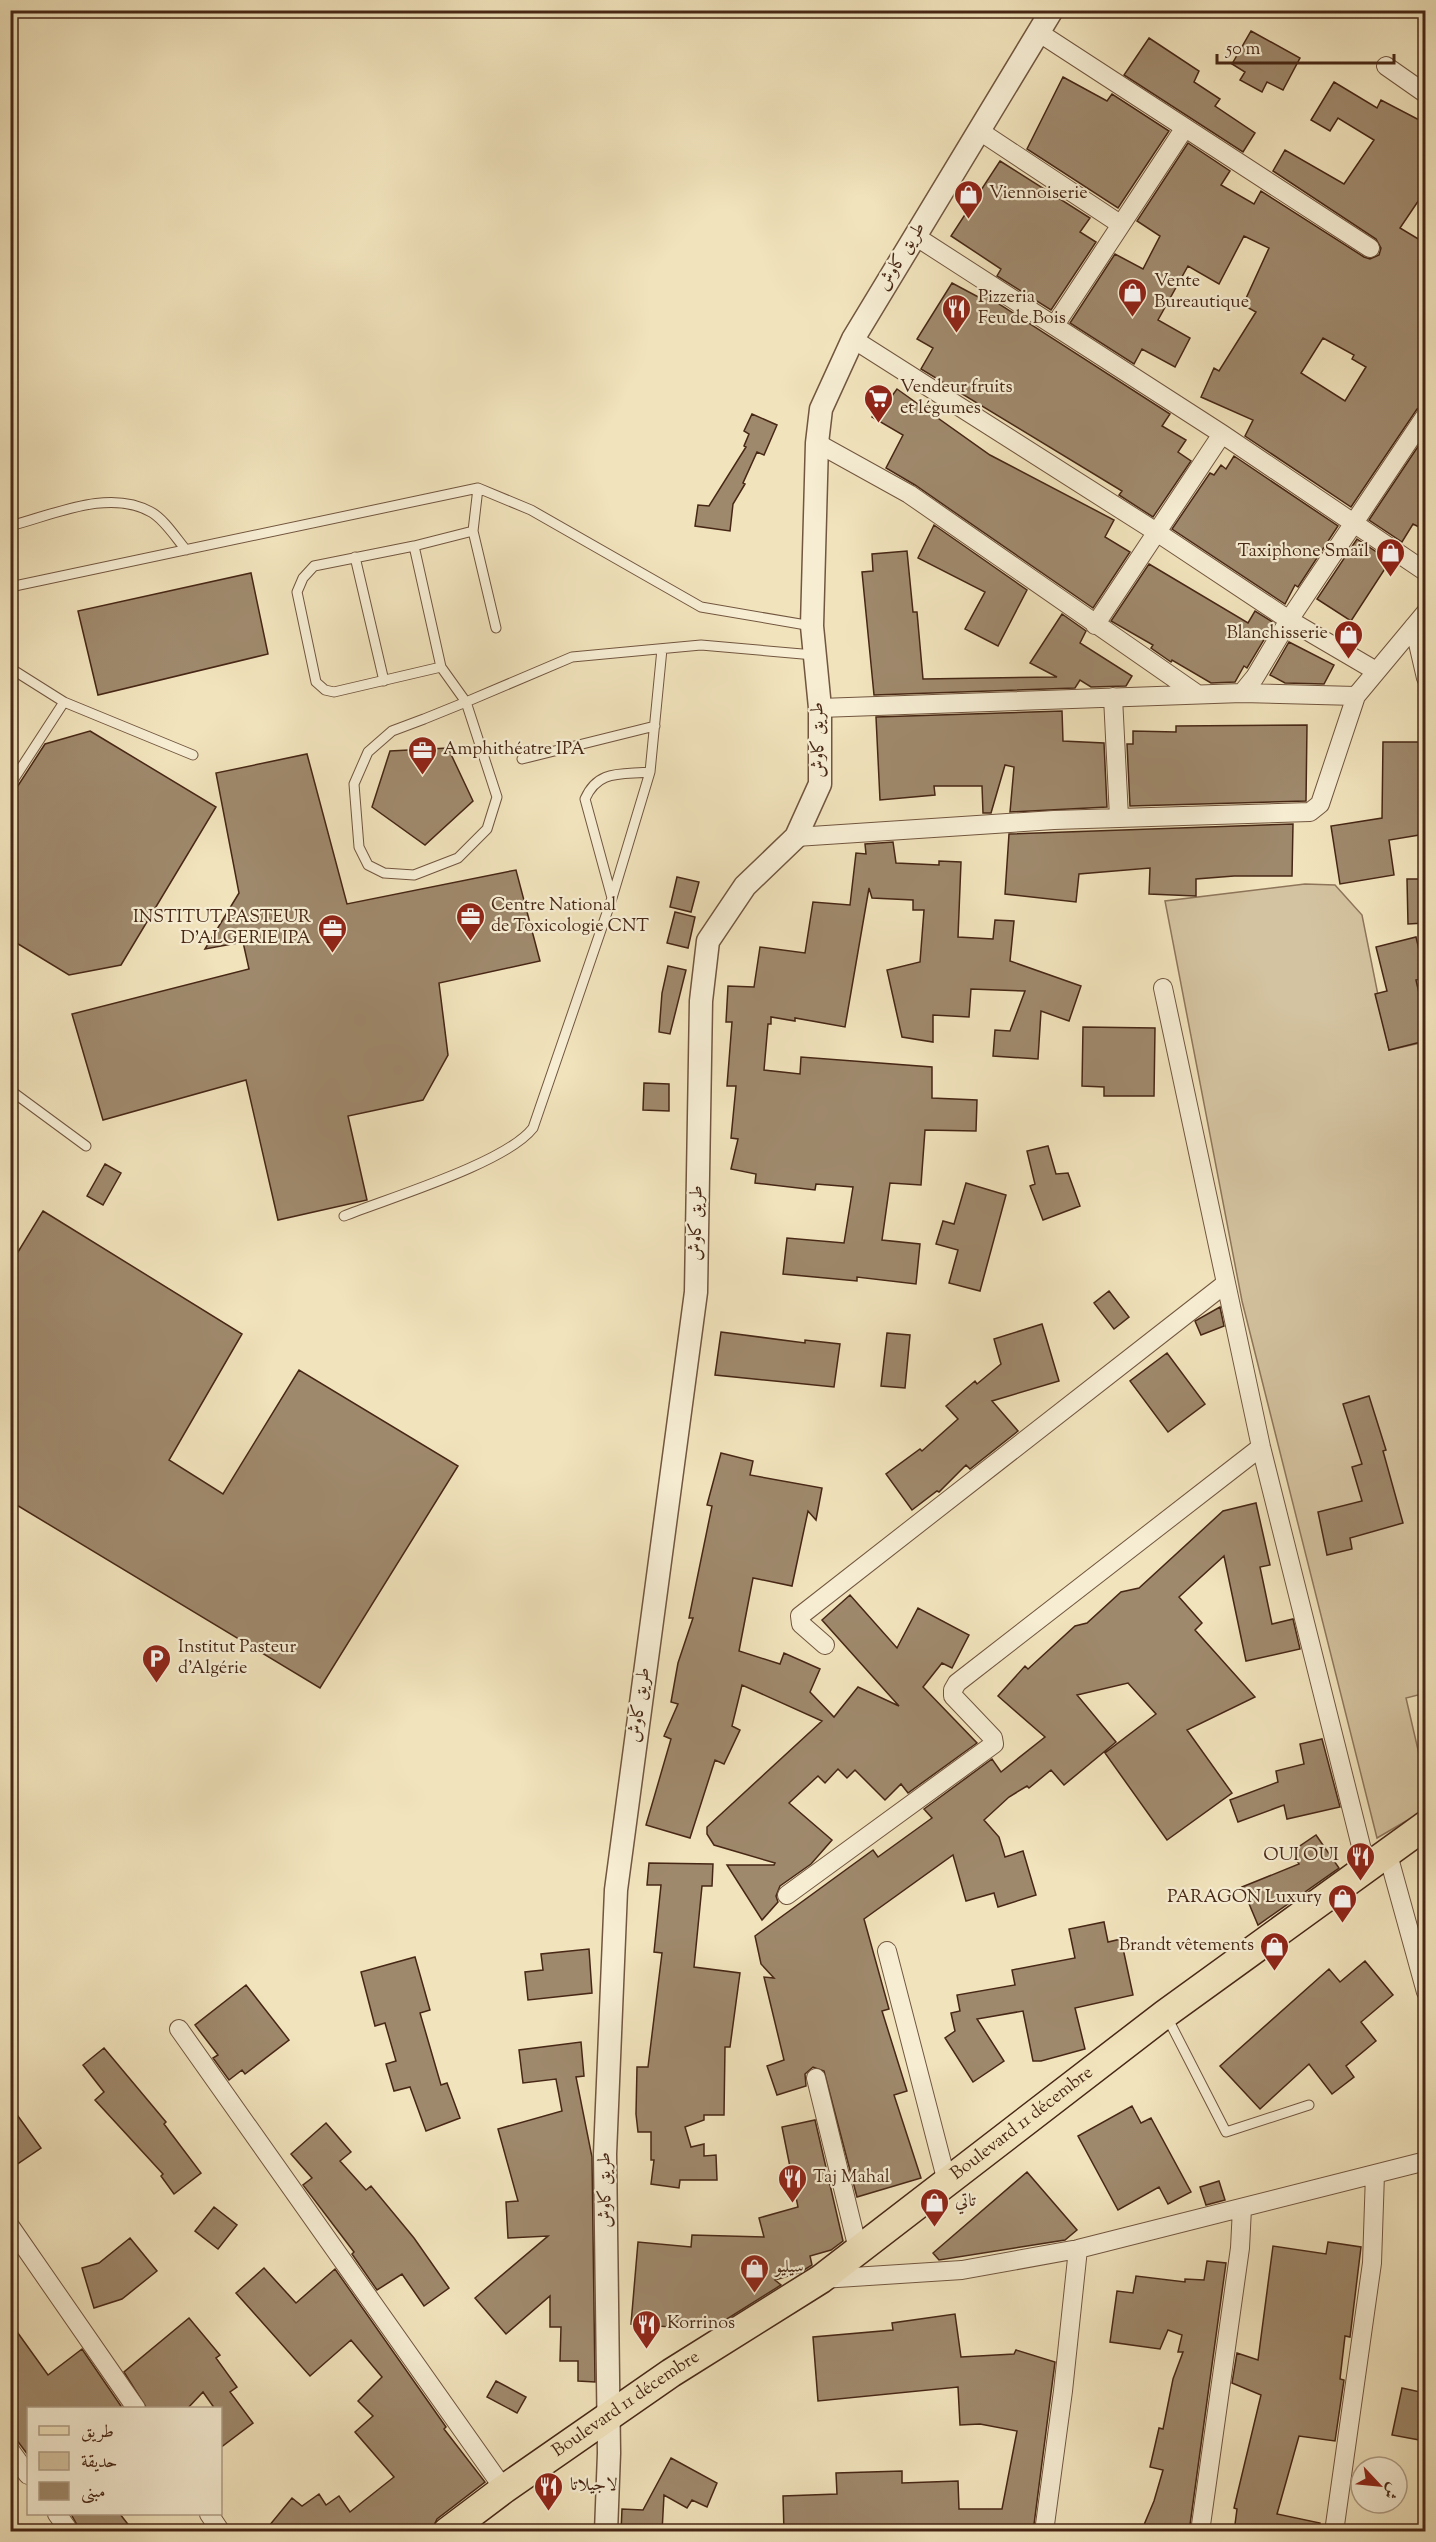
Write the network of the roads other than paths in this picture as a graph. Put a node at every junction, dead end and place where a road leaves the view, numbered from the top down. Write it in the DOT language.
graph roads {
  1 [pos="1052,10"];
  2 [pos="1038,32"];
  3 [pos="1386,66"];
  4 [pos="1425,94"];
  5 [pos="1184,129"];
  6 [pos="978,130"];
  7 [pos="1120,224"];
  8 [pos="915,236"];
  9 [pos="1370,248"];
  10 [pos="1055,325"];
  11 [pos="853,339"];
  12 [pos="1425,415"];
  13 [pos="1222,434"];
  14 [pos="817,443"];
  15 [pos="478,488"];
  16 [pos="1354,522"];
  17 [pos="10,526"];
  18 [pos="473,531"];
  19 [pos="1158,533"];
  20 [pos="414,546"];
  21 [pos="186,550"];
  22 [pos="355,558"];
  23 [pos="1425,572"];
  24 [pos="10,587"];
  25 [pos="1420,619"];
  26 [pos="1289,620"];
  27 [pos="1095,625"];
  28 [pos="812,626"];
  29 [pos="496,628"];
  30 [pos="662,649"];
  31 [pos="814,655"];
  32 [pos="441,667"];
  33 [pos="10,668"];
  34 [pos="1376,671"];
  35 [pos="1425,678"];
  36 [pos="384,681"];
  37 [pos="1242,693"];
  38 [pos="1197,694"];
  39 [pos="1356,696"];
  40 [pos="1113,698"];
  41 [pos="64,702"];
  42 [pos="466,702"];
  43 [pos="820,708"];
  44 [pos="655,726"];
  45 [pos="193,755"];
  46 [pos="522,759"];
  47 [pos="650,772"];
  48 [pos="10,785"];
  49 [pos="1119,817"];
  50 [pos="796,837"];
  51 [pos="612,898"];
  52 [pos="1163,988"];
  53 [pos="10,1090"];
  54 [pos="86,1146"];
  55 [pos="344,1216"];
  56 [pos="1225,1284"];
  57 [pos="1262,1447"];
  58 [pos="825,1646"];
  59 [pos="1425,1825"];
  60 [pos="1377,1858"];
  61 [pos="787,1894"];
  62 [pos="887,1951"];
  63 [pos="1425,1992"];
  64 [pos="1165,2014"];
  65 [pos="179,2029"];
  66 [pos="816,2078"];
  67 [pos="1309,2104"];
  68 [pos="1425,2161"];
  69 [pos="1375,2174"];
  70 [pos="947,2182"];
  71 [pos="1242,2208"];
  72 [pos="10,2226"];
  73 [pos="858,2249"];
  74 [pos="1078,2249"];
  75 [pos="821,2279"];
  76 [pos="135,2407"];
  77 [pos="609,2416"];
  78 [pos="10,2450"];
  79 [pos="27,2474"];
  80 [pos="504,2488"];
  81 [pos="58,2515"];
  82 [pos="210,2515"];
  83 [pos="70,2532"];
  84 [pos="221,2532"];
  85 [pos="447,2532"];
  86 [pos="606,2532"];
  87 [pos="1044,2532"];
  88 [pos="1200,2532"];
  89 [pos="1334,2532"];
  1 -- 2 [label="street, طريق كاوش"];
  2 -- 5 [label="street"];
  2 -- 6 [label="street, طريق كاوش"];
  3 -- 4 [label="street"];
  5 -- 7 [label="street"];
  5 -- 9 [label="street"];
  6 -- 7 [label="street"];
  6 -- 8 [label="street, طريق كاوش"];
  7 -- 10 [label="street"];
  8 -- 10 [label="street"];
  8 -- 11 [label="street, طريق كاوش"];
  10 -- 13 [label="street"];
  11 -- 14 [label="street, طريق كاوش"];
  11 -- 19 [label="street"];
  12 -- 16 [label="street"];
  13 -- 16 [label="street"];
  13 -- 19 [label="street"];
  14 -- 27 [label="street"];
  14 -- 28 [label="street, طريق كاوش"];
  15 -- 18 [label="lane"];
  15 -- 21 [label="lane"];
  15 -- 28 [label="lane"];
  16 -- 23 [label="street"];
  16 -- 26 [label="street"];
  17 -- 21 [label="lane"];
  18 -- 20 [label="lane"];
  18 -- 29 [label="lane"];
  19 -- 26 [label="street"];
  19 -- 27 [label="street"];
  20 -- 22 [label="lane"];
  20 -- 32 [label="lane"];
  21 -- 24 [label="lane"];
  22 -- 36 [label="lane"];
  22 -- 36 [label="lane"];
  25 -- 34 [label="street"];
  25 -- 35 [label="street"];
  26 -- 34 [label="street"];
  26 -- 37 [label="street"];
  27 -- 38 [label="street"];
  28 -- 31 [label="street, طريق كاوش"];
  30 -- 31 [label="lane"];
  30 -- 42 [label="lane"];
  30 -- 44 [label="lane"];
  31 -- 43 [label="street, طريق كاوش"];
  32 -- 36 [label="lane"];
  32 -- 42 [label="lane"];
  33 -- 41 [label="lane"];
  34 -- 39 [label="street"];
  37 -- 38 [label="street"];
  37 -- 39 [label="street"];
  38 -- 40 [label="street"];
  39 -- 49 [label="street"];
  40 -- 43 [label="street"];
  40 -- 49 [label="street"];
  41 -- 45 [label="lane"];
  41 -- 48 [label="lane"];
  42 -- 42 [label="lane"];
  43 -- 50 [label="street, طريق كاوش"];
  44 -- 46 [label="lane"];
  44 -- 47 [label="lane"];
  47 -- 51 [label="lane"];
  47 -- 51 [label="lane"];
  49 -- 50 [label="street"];
  50 -- 77 [label="street, طريق كاوش"];
  51 -- 55 [label="lane"];
  52 -- 56 [label="street"];
  53 -- 54 [label="lane"];
  56 -- 57 [label="street"];
  56 -- 58 [label="street"];
  57 -- 60 [label="street"];
  57 -- 61 [label="street"];
  59 -- 60 [label="main road, Boulevard 11 décembre"];
  60 -- 63 [label="street"];
  60 -- 64 [label="main road, Boulevard 11 décembre"];
  62 -- 70 [label="street"];
  64 -- 67 [label="lane"];
  64 -- 70 [label="main road, Boulevard 11 décembre"];
  65 -- 80 [label="street"];
  66 -- 73 [label="street"];
  68 -- 69 [label="street"];
  69 -- 71 [label="street"];
  69 -- 89 [label="street"];
  70 -- 73 [label="main road, Boulevard 11 décembre"];
  71 -- 74 [label="street"];
  71 -- 88 [label="street"];
  72 -- 76 [label="street"];
  73 -- 75 [label="main road, Boulevard 11 décembre"];
  74 -- 75 [label="street"];
  74 -- 87 [label="street"];
  75 -- 77 [label="main road, Boulevard 11 décembre"];
  77 -- 80 [label="main road, Boulevard 11 décembre"];
  77 -- 86 [label="street, طريق كاوش"];
  78 -- 79 [label="street"];
  80 -- 85 [label="main road, Boulevard 11 décembre"];
  81 -- 83 [label="street"];
  82 -- 84 [label="street"];
}
